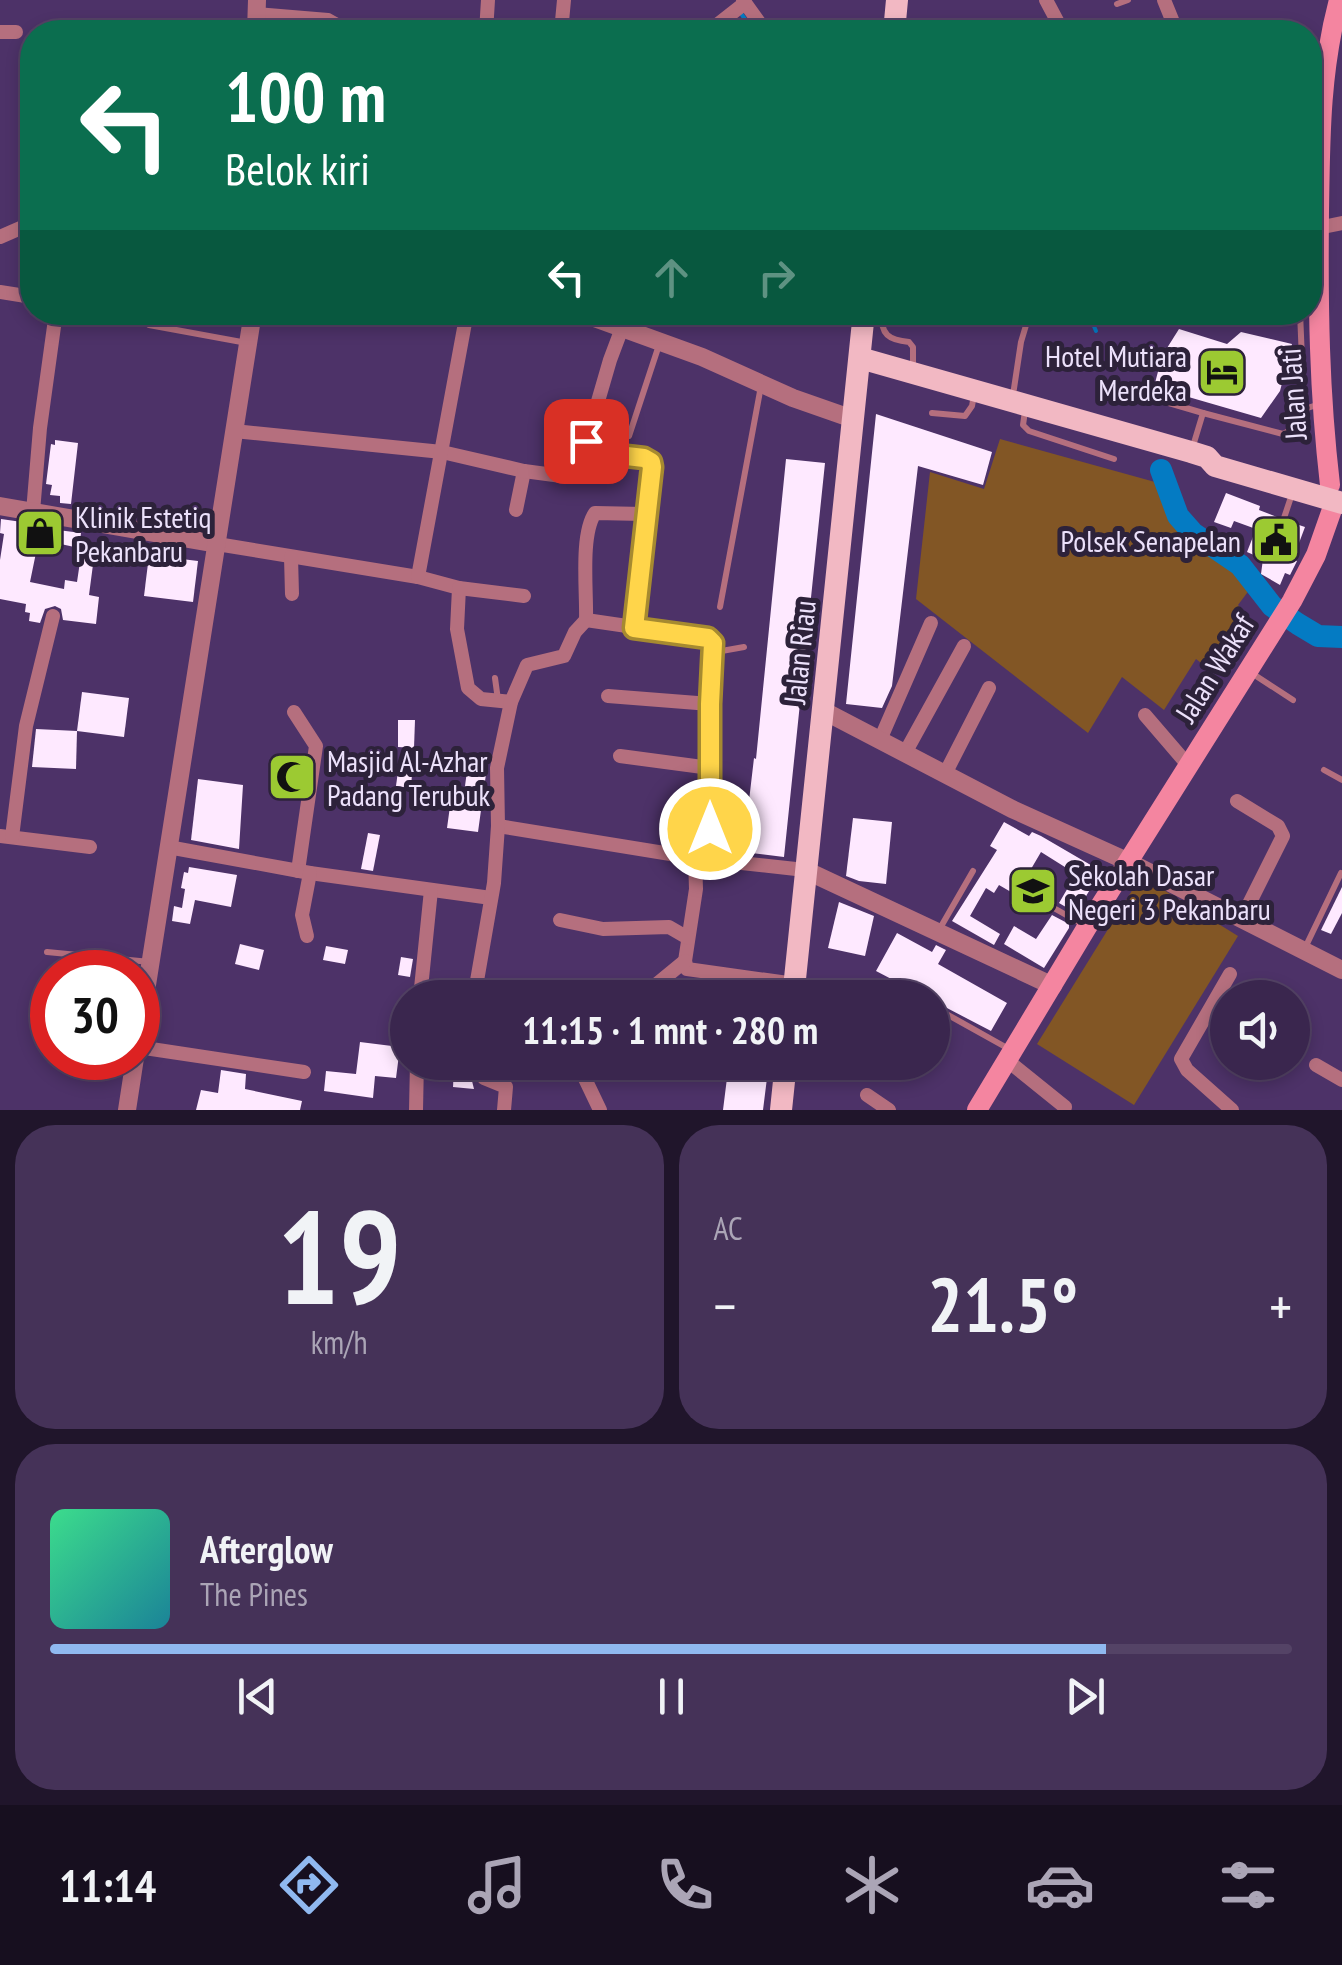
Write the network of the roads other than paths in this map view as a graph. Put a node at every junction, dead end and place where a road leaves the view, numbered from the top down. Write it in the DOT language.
graph roads {
  1 [pos="1128,0"];
  2 [pos="1338,0"];
  3 [pos="1117,4"];
  4 [pos="256,16"];
  5 [pos="328,20"];
  6 [pos="1322,92"];
  7 [pos="54,325"];
  8 [pos="154,325"];
  9 [pos="251,325"];
  10 [pos="465,325"];
  11 [pos="622,325"];
  12 [pos="631,325"];
  13 [pos="863,325"];
  14 [pos="884,325"];
  15 [pos="1028,325"];
  16 [pos="1302,325"];
  17 [pos="1314,325"];
  18 [pos="248,343"];
  19 [pos="659,344"];
  20 [pos="860,358"];
  21 [pos="914,372"];
  22 [pos="761,384"];
  23 [pos="1104,384"];
  24 [pos="974,389"];
  25 [pos="1019,403"];
  26 [pos="1312,405"];
  27 [pos="1202,412"];
  28 [pos="932,414"];
  29 [pos="854,419"];
  30 [pos="234,431"];
  31 [pos="629,436"];
  32 [pos="442,452"];
  33 [pos="1199,454"];
  34 [pos="1114,459"];
  35 [pos="524,471"];
  36 [pos="569,476"];
  37 [pos="1294,488"];
  38 [pos="1337,494"];
  39 [pos="0,506"];
  40 [pos="516,510"];
  41 [pos="33,512"];
  42 [pos="644,514"];
  43 [pos="1284,518"];
  44 [pos="217,544"];
  45 [pos="291,556"];
  46 [pos="418,577"];
  47 [pos="459,588"];
  48 [pos="292,594"];
  49 [pos="524,596"];
  50 [pos="720,607"];
  51 [pos="53,616"];
  52 [pos="586,620"];
  53 [pos="931,623"];
  54 [pos="634,628"];
  55 [pos="964,646"];
  56 [pos="744,648"];
  57 [pos="714,652"];
  58 [pos="1248,672"];
  59 [pos="495,678"];
  60 [pos="989,688"];
  61 [pos="608,696"];
  62 [pos="1293,700"];
  63 [pos="505,702"];
  64 [pos="710,704"];
  65 [pos="824,710"];
  66 [pos="294,712"];
  67 [pos="1145,715"];
  68 [pos="880,740"];
  69 [pos="905,753"];
  70 [pos="620,756"];
  71 [pos="1188,765"];
  72 [pos="710,768"];
  73 [pos="1324,770"];
  74 [pos="946,774"];
  75 [pos="1342,780"];
  76 [pos="1237,800"];
  77 [pos="498,826"];
  78 [pos="6,836"];
  79 [pos="90,847"];
  80 [pos="168,848"];
  81 [pos="702,859"];
  82 [pos="1129,862"];
  83 [pos="805,870"];
  84 [pos="973,871"];
  85 [pos="304,872"];
  86 [pos="1342,873"];
  87 [pos="431,890"];
  88 [pos="491,898"];
  89 [pos="1038,899"];
  90 [pos="560,920"];
  91 [pos="1241,920"];
  92 [pos="1087,927"];
  93 [pos="938,931"];
  94 [pos="307,936"];
  95 [pos="688,938"];
  96 [pos="152,950"];
  97 [pos="1304,951"];
  98 [pos="684,961"];
  99 [pos="1342,970"];
  100 [pos="1230,974"];
  101 [pos="422,980"];
  102 [pos="477,980"];
  103 [pos="663,980"];
  104 [pos="734,980"];
  105 [pos="795,980"];
  106 [pos="1052,986"];
  107 [pos="950,1017"];
  108 [pos="160,1048"];
  109 [pos="1011,1056"];
  110 [pos="1316,1065"];
  111 [pos="304,1072"];
  112 [pos="132,1080"];
  113 [pos="417,1080"];
  114 [pos="489,1080"];
  115 [pos="586,1080"];
  116 [pos="784,1080"];
  117 [pos="1342,1080"];
  118 [pos="867,1095"];
  119 [pos="1065,1108"];
  120 [pos="127,1110"];
  121 [pos="416,1110"];
  122 [pos="504,1110"];
  123 [pos="600,1110"];
  124 [pos="781,1110"];
  125 [pos="889,1110"];
  126 [pos="977,1110"];
  127 [pos="1232,1110"];
  1 -- 3 [label="lane"];
  2 -- 6 [label="main road, Jalan Jati"];
  4 -- 5 [label="street"];
  7 -- 41 [label="street"];
  8 -- 18 [label="lane"];
  9 -- 18 [label="street"];
  10 -- 32 [label="street"];
  11 -- 42 [label="street"];
  12 -- 19 [label="street"];
  13 -- 20 [label="main road, Jalan Riau"];
  14 -- 21 [label="lane"];
  15 -- 25 [label="lane"];
  16 -- 26 [label="lane"];
  17 -- 26 [label="main road, Jalan Jati"];
  18 -- 30 [label="street"];
  19 -- 22 [label="street"];
  19 -- 31 [label="lane"];
  20 -- 21 [label="main road"];
  20 -- 29 [label="main road, Jalan Riau"];
  21 -- 24 [label="main road"];
  22 -- 29 [label="street"];
  22 -- 50 [label="lane"];
  23 -- 27 [label="lane"];
  24 -- 25 [label="main road"];
  24 -- 28 [label="lane"];
  25 -- 33 [label="main road"];
  25 -- 34 [label="lane"];
  26 -- 27 [label="lane"];
  26 -- 38 [label="main road, Jalan Jati"];
  27 -- 33 [label="lane"];
  29 -- 65 [label="main road, Jalan Riau"];
  30 -- 32 [label="street"];
  30 -- 44 [label="street"];
  32 -- 35 [label="street"];
  32 -- 46 [label="street"];
  33 -- 37 [label="main road"];
  33 -- 38 [label="main road"];
  35 -- 36 [label="street"];
  35 -- 40 [label="street"];
  37 -- 38 [label="main road"];
  37 -- 43 [label="lane"];
  38 -- 58 [label="main road, Jalan Wakaf"];
  39 -- 41 [label="street"];
  41 -- 44 [label="street"];
  42 -- 52 [label="street"];
  42 -- 54 [label="street"];
  44 -- 45 [label="street"];
  44 -- 80 [label="street"];
  45 -- 46 [label="street"];
  45 -- 48 [label="street"];
  46 -- 47 [label="street"];
  47 -- 49 [label="street"];
  47 -- 63 [label="street"];
  51 -- 78 [label="street"];
  52 -- 54 [label="street"];
  52 -- 63 [label="street"];
  53 -- 68 [label="street"];
  54 -- 57 [label="street"];
  55 -- 69 [label="street"];
  56 -- 57 [label="lane"];
  57 -- 64 [label="street"];
  58 -- 62 [label="lane"];
  58 -- 71 [label="main road, Jalan Wakaf"];
  59 -- 63 [label="lane"];
  60 -- 74 [label="street"];
  61 -- 64 [label="street"];
  63 -- 77 [label="street"];
  64 -- 72 [label="street"];
  65 -- 68 [label="street"];
  65 -- 83 [label="main road, Jalan Riau"];
  66 -- 85 [label="street"];
  67 -- 71 [label="street"];
  68 -- 69 [label="street"];
  69 -- 74 [label="street"];
  70 -- 72 [label="street"];
  71 -- 82 [label="main road, Jalan Wakaf"];
  72 -- 81 [label="street"];
  73 -- 75 [label="lane"];
  74 -- 82 [label="street"];
  76 -- 91 [label="street"];
  77 -- 81 [label="street"];
  77 -- 88 [label="street"];
  78 -- 79 [label="street"];
  80 -- 85 [label="street"];
  80 -- 96 [label="street"];
  81 -- 83 [label="street"];
  81 -- 95 [label="street"];
  82 -- 91 [label="street"];
  82 -- 92 [label="main road, Jalan Wakaf"];
  83 -- 93 [label="street"];
  83 -- 105 [label="main road, Jalan Riau"];
  84 -- 93 [label="lane"];
  85 -- 87 [label="street"];
  85 -- 94 [label="street"];
  86 -- 97 [label="lane"];
  87 -- 88 [label="street"];
  87 -- 101 [label="street"];
  88 -- 102 [label="street"];
  89 -- 92 [label="lane"];
  90 -- 95 [label="street"];
  91 -- 97 [label="street"];
  92 -- 106 [label="main road, Jalan Wakaf"];
  93 -- 106 [label="street"];
  95 -- 98 [label="street"];
  97 -- 99 [label="street"];
  98 -- 103 [label="street"];
  98 -- 104 [label="street"];
  100 -- 127 [label="street"];
  106 -- 109 [label="main road, Jalan Wakaf"];
  107 -- 109 [label="lane"];
  108 -- 111 [label="street"];
  109 -- 119 [label="street"];
  109 -- 126 [label="main road, Jalan Wakaf"];
  110 -- 117 [label="street"];
  112 -- 120 [label="street"];
  113 -- 121 [label="street"];
  114 -- 122 [label="street"];
  115 -- 123 [label="street"];
  116 -- 124 [label="main road"];
  118 -- 125 [label="street"];
}
